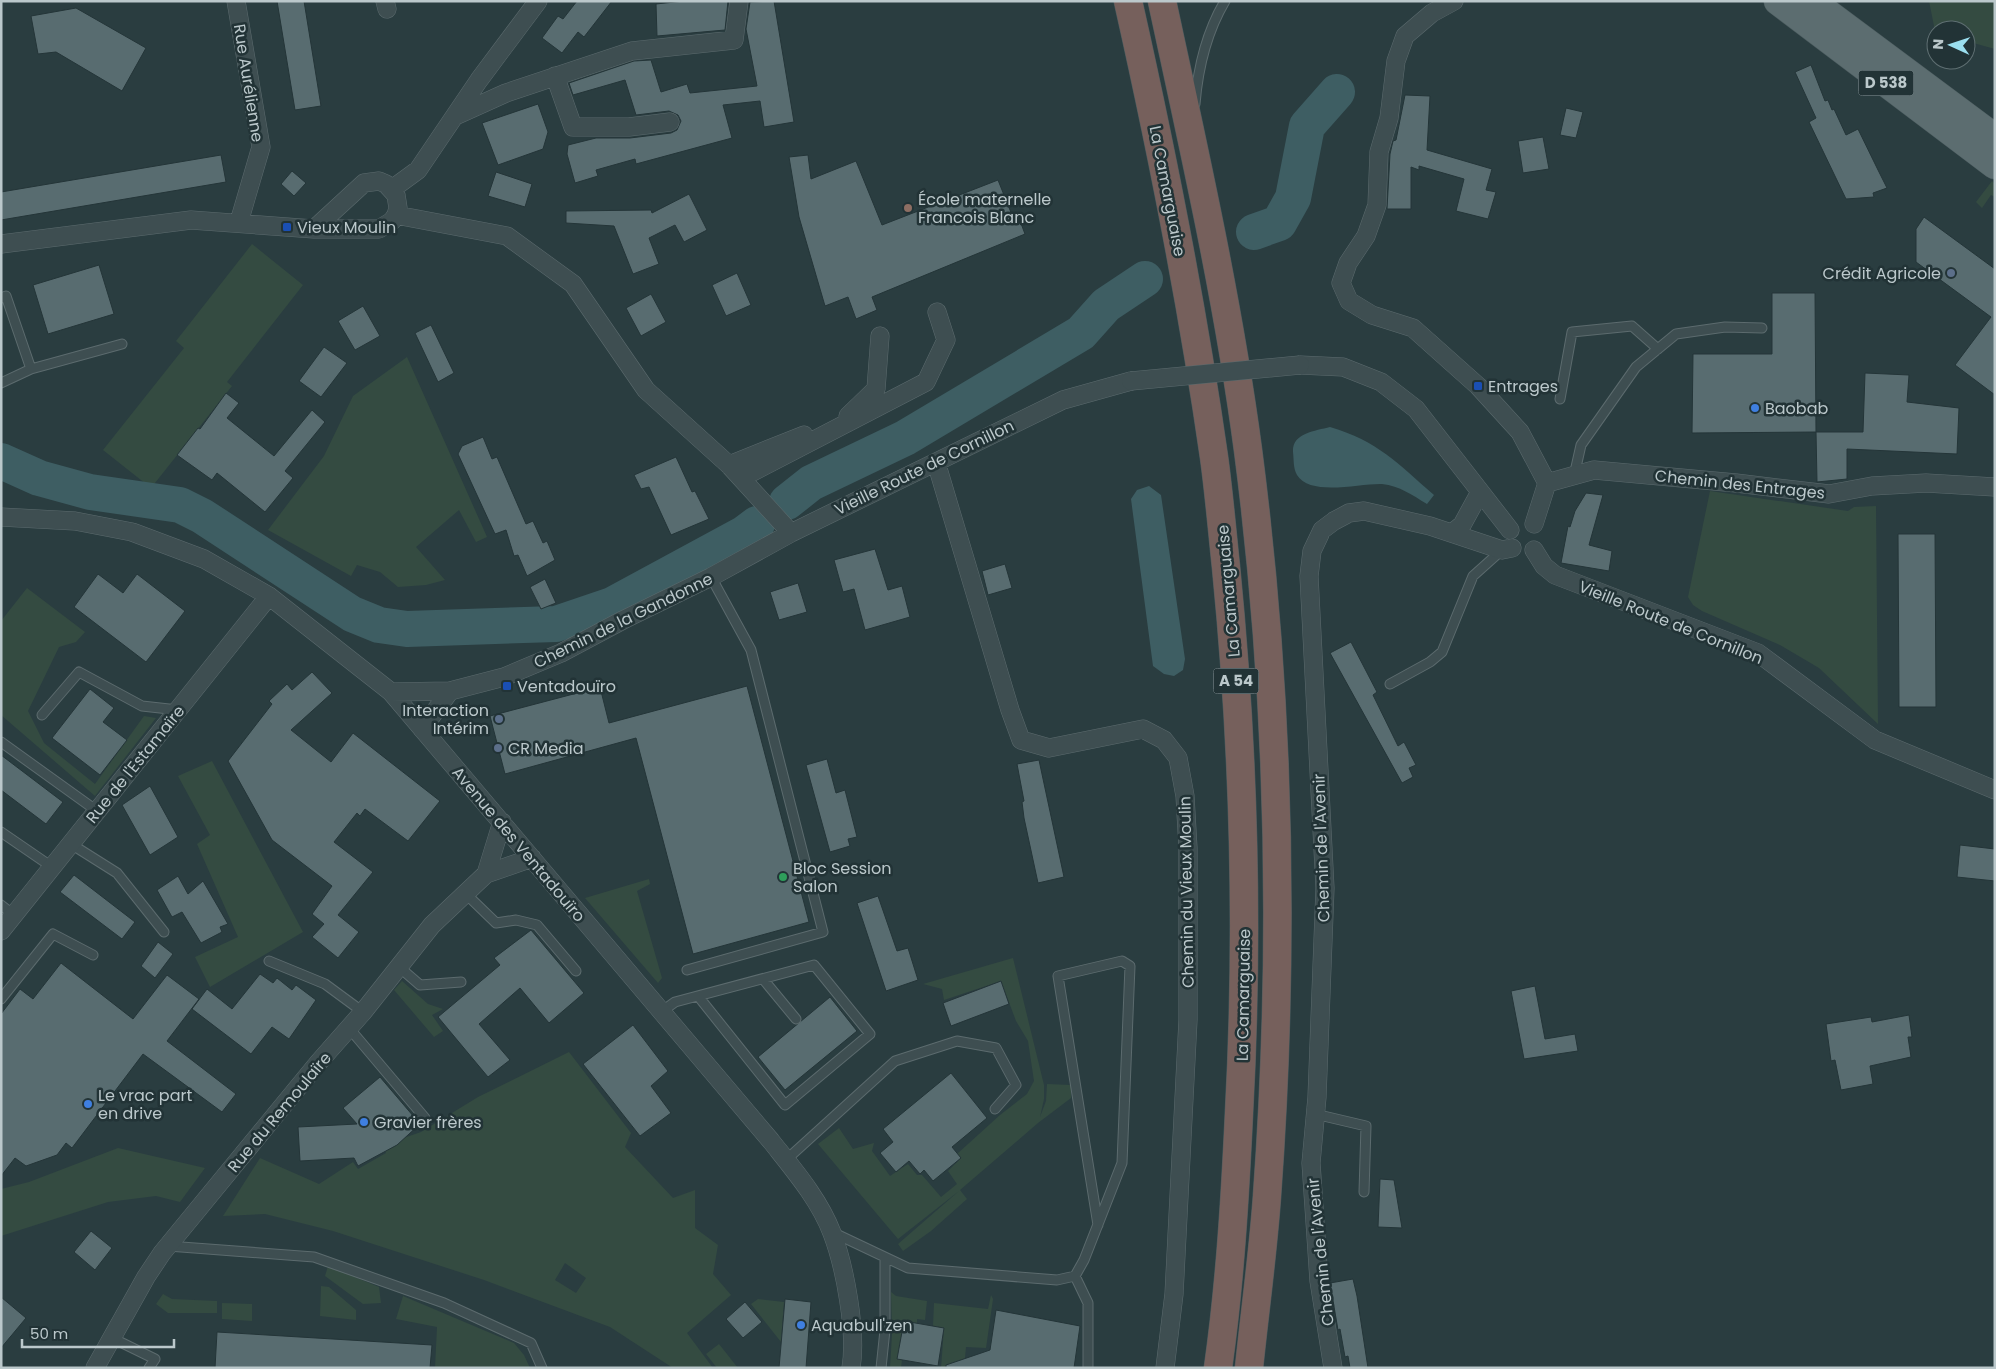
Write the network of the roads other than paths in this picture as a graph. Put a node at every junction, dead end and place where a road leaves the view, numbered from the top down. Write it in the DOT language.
graph roads {
  1 [pos="236,1"];
  2 [pos="538,1"];
  3 [pos="739,1"];
  4 [pos="1128,1"];
  5 [pos="1162,1"];
  6 [pos="1224,1"];
  7 [pos="1454,1"];
  8 [pos="1778,1"];
  9 [pos="1811,1"];
  10 [pos="555,76"];
  11 [pos="455,116"];
  12 [pos="670,122"];
  13 [pos="1995,138"];
  14 [pos="1192,139"];
  15 [pos="1995,165"];
  16 [pos="392,189"];
  17 [pos="353,193"];
  18 [pos="396,215"];
  19 [pos="239,222"];
  20 [pos="364,227"];
  21 [pos="314,229"];
  22 [pos="1,244"];
  23 [pos="1,298"];
  24 [pos="936,312"];
  25 [pos="1762,328"];
  26 [pos="880,336"];
  27 [pos="122,344"];
  28 [pos="1658,348"];
  29 [pos="31,369"];
  30 [pos="1,383"];
  31 [pos="1560,399"];
  32 [pos="936,462"];
  33 [pos="735,472"];
  34 [pos="1574,476"];
  35 [pos="1547,484"];
  36 [pos="1995,487"];
  37 [pos="1480,492"];
  38 [pos="1,517"];
  39 [pos="1534,524"];
  40 [pos="790,533"];
  41 [pos="1452,533"];
  42 [pos="1508,543"];
  43 [pos="1534,550"];
  44 [pos="711,577"];
  45 [pos="268,596"];
  46 [pos="1390,684"];
  47 [pos="391,692"];
  48 [pos="450,692"];
  49 [pos="178,710"];
  50 [pos="42,715"];
  51 [pos="422,729"];
  52 [pos="1,742"];
  53 [pos="1995,790"];
  54 [pos="97,811"];
  55 [pos="502,822"];
  56 [pos="1,832"];
  57 [pos="71,844"];
  58 [pos="532,858"];
  59 [pos="52,867"];
  60 [pos="486,874"];
  61 [pos="465,893"];
  62 [pos="8,910"];
  63 [pos="1,931"];
  64 [pos="164,932"];
  65 [pos="93,955"];
  66 [pos="269,960"];
  67 [pos="398,966"];
  68 [pos="687,970"];
  69 [pos="576,971"];
  70 [pos="763,979"];
  71 [pos="461,982"];
  72 [pos="698,996"];
  73 [pos="1,999"];
  74 [pos="363,1012"];
  75 [pos="660,1013"];
  76 [pos="796,1019"];
  77 [pos="349,1028"];
  78 [pos="995,1109"];
  79 [pos="1315,1114"];
  80 [pos="425,1118"];
  81 [pos="786,1160"];
  82 [pos="1364,1192"];
  83 [pos="1098,1225"];
  84 [pos="832,1232"];
  85 [pos="168,1246"];
  86 [pos="885,1259"];
  87 [pos="1075,1276"];
  88 [pos="112,1338"];
  89 [pos="95,1368"];
  90 [pos="150,1368"];
  91 [pos="542,1368"];
  92 [pos="851,1368"];
  93 [pos="882,1368"];
  94 [pos="1088,1368"];
  95 [pos="1165,1368"];
  96 [pos="1218,1368"];
  97 [pos="1249,1368"];
  98 [pos="1333,1368"];
  1 -- 19 [label="street, Rue Aurélienne"];
  2 -- 11 [label="street"];
  3 -- 10 [label="street"];
  4 -- 96 [label="highway, La Camarguaise / A 54"];
  5 -- 14 [label="highway, La Camarguaise / A 54"];
  6 -- 14 [label="lane"];
  7 -- 35 [label="street"];
  8 -- 15 [label="main road, D 538"];
  9 -- 13 [label="main road, D 538"];
  10 -- 11 [label="street"];
  10 -- 12 [label="street"];
  11 -- 16 [label="street"];
  14 -- 97 [label="highway, La Camarguaise / A 54"];
  16 -- 17 [label="street"];
  16 -- 18 [label="street"];
  17 -- 20 [label="street"];
  17 -- 21 [label="street"];
  18 -- 20 [label="street"];
  18 -- 33 [label="street"];
  19 -- 21 [label="street"];
  19 -- 22 [label="street"];
  20 -- 21 [label="street"];
  23 -- 29 [label="lane"];
  24 -- 33 [label="street"];
  25 -- 28 [label="lane"];
  26 -- 33 [label="street"];
  27 -- 29 [label="lane"];
  28 -- 31 [label="lane"];
  28 -- 34 [label="lane"];
  29 -- 30 [label="lane"];
  32 -- 37 [label="street, Vieille Route de Cornillon, bridge"];
  32 -- 40 [label="street, Vieille Route de Cornillon"];
  32 -- 95 [label="street, Chemin du Vieux Moulin"];
  33 -- 40 [label="street"];
  34 -- 35 [label="street, Chemin des Entrages"];
  34 -- 36 [label="street, Chemin des Entrages"];
  35 -- 39 [label="street"];
  37 -- 41 [label="street"];
  37 -- 42 [label="street, Vieille Route de Cornillon"];
  38 -- 45 [label="street, Avenue des Ventadouïro"];
  39 -- 42 [label="street"];
  39 -- 43 [label="street"];
  40 -- 44 [label="street, Chemin de la Gandonne"];
  41 -- 42 [label="street, Chemin de l'Avenir"];
  41 -- 79 [label="street, Chemin de l'Avenir"];
  42 -- 43 [label="street"];
  42 -- 46 [label="lane"];
  43 -- 53 [label="street, Vieille Route de Cornillon"];
  44 -- 48 [label="street, Chemin de la Gandonne"];
  44 -- 68 [label="lane"];
  45 -- 47 [label="street, Avenue des Ventadouïro"];
  45 -- 49 [label="street, Rue de l'Estamaïre"];
  47 -- 48 [label="street, Chemin de la Gandonne"];
  47 -- 51 [label="street, Avenue des Ventadouïro"];
  48 -- 51 [label="street"];
  49 -- 50 [label="lane"];
  49 -- 54 [label="street, Rue de l'Estamaïre"];
  51 -- 55 [label="street, Avenue des Ventadouïro"];
  52 -- 54 [label="lane"];
  54 -- 57 [label="street, Rue de l'Estamaïre"];
  55 -- 58 [label="street, Avenue des Ventadouïro"];
  55 -- 60 [label="street"];
  56 -- 59 [label="lane"];
  57 -- 59 [label="street, Rue de l'Estamaïre"];
  57 -- 64 [label="lane"];
  58 -- 60 [label="street, Rue du Remoulaïre"];
  58 -- 75 [label="street, Avenue des Ventadouïro"];
  59 -- 62 [label="street, Rue de l'Estamaïre"];
  60 -- 61 [label="street, Rue du Remoulaïre"];
  61 -- 67 [label="street, Rue du Remoulaïre"];
  61 -- 69 [label="lane"];
  62 -- 63 [label="street, Rue de l'Estamaïre"];
  65 -- 73 [label="lane"];
  66 -- 74 [label="lane"];
  67 -- 71 [label="lane"];
  67 -- 74 [label="street, Rue du Remoulaïre"];
  70 -- 72 [label="lane"];
  70 -- 72 [label="lane"];
  70 -- 76 [label="lane"];
  72 -- 75 [label="lane"];
  74 -- 77 [label="street, Rue du Remoulaïre"];
  75 -- 81 [label="street, Avenue des Ventadouïro"];
  77 -- 80 [label="lane"];
  77 -- 85 [label="street, Rue du Remoulaïre"];
  78 -- 81 [label="lane"];
  79 -- 82 [label="lane"];
  79 -- 98 [label="street, Chemin de l'Avenir"];
  81 -- 84 [label="street, Avenue des Ventadouïro"];
  83 -- 83 [label="lane"];
  83 -- 87 [label="lane"];
  84 -- 86 [label="lane"];
  84 -- 92 [label="street, Avenue des Ventadouïro"];
  85 -- 88 [label="street, Rue du Remoulaïre"];
  85 -- 91 [label="lane"];
  86 -- 87 [label="lane"];
  86 -- 93 [label="lane"];
  87 -- 94 [label="lane"];
  88 -- 89 [label="street, Rue du Remoulaïre"];
  88 -- 90 [label="lane"];
}
